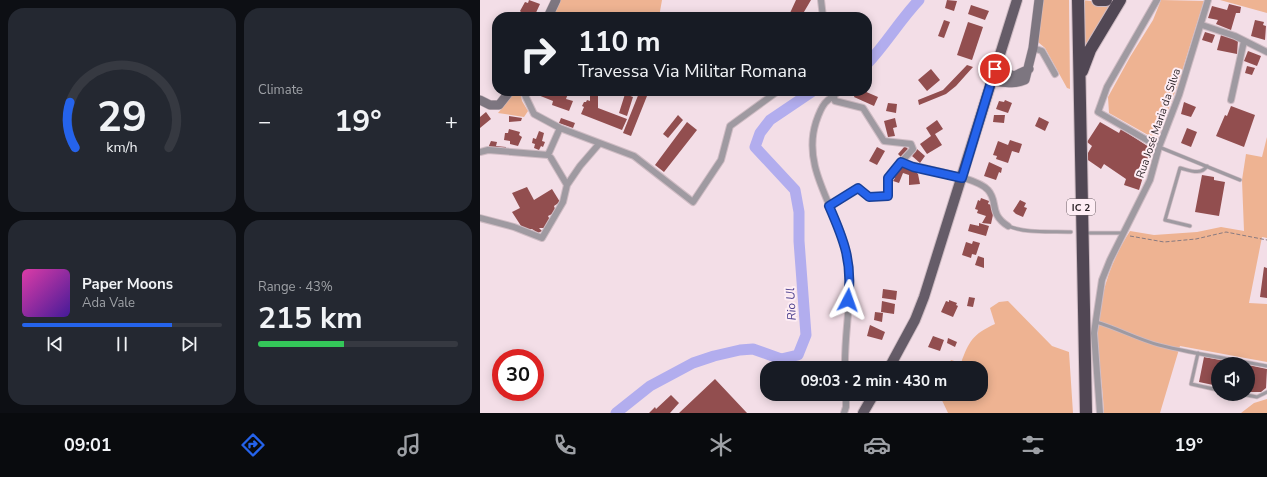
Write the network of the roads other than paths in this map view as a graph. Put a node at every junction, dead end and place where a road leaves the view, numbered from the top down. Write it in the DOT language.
graph roads {
  1 [pos="556,0"];
  2 [pos="821,0"];
  3 [pos="1017,0"];
  4 [pos="1039,0"];
  5 [pos="1074,0"];
  6 [pos="1078,0"];
  7 [pos="1098,0"];
  8 [pos="1106,0"];
  9 [pos="1120,0"];
  10 [pos="1157,0"];
  11 [pos="1208,0"];
  12 [pos="550,12"];
  13 [pos="822,12"];
  14 [pos="1202,24"];
  15 [pos="1244,41"];
  16 [pos="1033,48"];
  17 [pos="1267,52"];
  18 [pos="995,69"];
  19 [pos="1029,69"];
  20 [pos="1055,74"];
  21 [pos="1079,78"];
  22 [pos="991,81"];
  23 [pos="506,96"];
  24 [pos="525,96"];
  25 [pos="771,96"];
  26 [pos="834,97"];
  27 [pos="480,100"];
  28 [pos="1231,100"];
  29 [pos="560,128"];
  30 [pos="598,144"];
  31 [pos="1159,147"];
  32 [pos="480,152"];
  33 [pos="549,156"];
  34 [pos="901,162"];
  35 [pos="1207,166"];
  36 [pos="962,178"];
  37 [pos="1240,180"];
  38 [pos="567,186"];
  39 [pos="829,206"];
  40 [pos="480,218"];
  41 [pos="1008,226"];
  42 [pos="1190,226"];
  43 [pos="1071,232"];
  44 [pos="1087,233"];
  45 [pos="1124,233"];
  46 [pos="1096,322"];
  47 [pos="1198,353"];
  48 [pos="845,361"];
  49 [pos="893,361"];
  50 [pos="1267,366"];
  51 [pos="1211,388"];
  52 [pos="1267,392"];
  53 [pos="1255,397"];
  54 [pos="846,401"];
  55 [pos="870,401"];
  56 [pos="844,413"];
  57 [pos="863,413"];
  58 [pos="1081,413"];
  59 [pos="1086,413"];
  60 [pos="1100,413"];
  1 -- 12 [label="street"];
  2 -- 13 [label="street"];
  3 -- 18 [label="main road"];
  4 -- 16 [label="street"];
  5 -- 58 [label="highway, IC 2"];
  6 -- 21 [label="highway, IC 2"];
  7 -- 8 [label="highway"];
  9 -- 21 [label="highway"];
  10 -- 31 [label="street"];
  11 -- 14 [label="street, Rua José Maria da Silva"];
  14 -- 15 [label="street"];
  14 -- 31 [label="street, Rua José Maria da Silva"];
  15 -- 17 [label="street"];
  15 -- 28 [label="street"];
  16 -- 19 [label="street"];
  16 -- 20 [label="street"];
  18 -- 19 [label="street"];
  18 -- 22 [label="main road"];
  19 -- 22 [label="street"];
  21 -- 59 [label="highway, IC 2"];
  22 -- 36 [label="main road"];
  23 -- 27 [label="street"];
  24 -- 29 [label="street"];
  25 -- 30 [label="street"];
  26 -- 34 [label="street"];
  26 -- 39 [label="street"];
  29 -- 30 [label="street"];
  29 -- 33 [label="street"];
  30 -- 38 [label="street"];
  31 -- 35 [label="lane"];
  31 -- 45 [label="street, Rua José Maria da Silva"];
  32 -- 33 [label="street"];
  33 -- 38 [label="street"];
  34 -- 36 [label="street"];
  34 -- 39 [label="street"];
  35 -- 37 [label="lane"];
  35 -- 42 [label="lane"];
  36 -- 41 [label="street"];
  36 -- 49 [label="main road"];
  38 -- 40 [label="street"];
  39 -- 48 [label="street"];
  41 -- 43 [label="lane"];
  44 -- 45 [label="lane"];
  45 -- 46 [label="street, Rua José Maria da Silva"];
  46 -- 47 [label="lane"];
  46 -- 60 [label="street, Rua José Maria da Silva"];
  47 -- 50 [label="lane"];
  47 -- 51 [label="lane"];
  52 -- 53 [label="lane"];
  54 -- 56 [label="street"];
  55 -- 57 [label="main road"];
}
